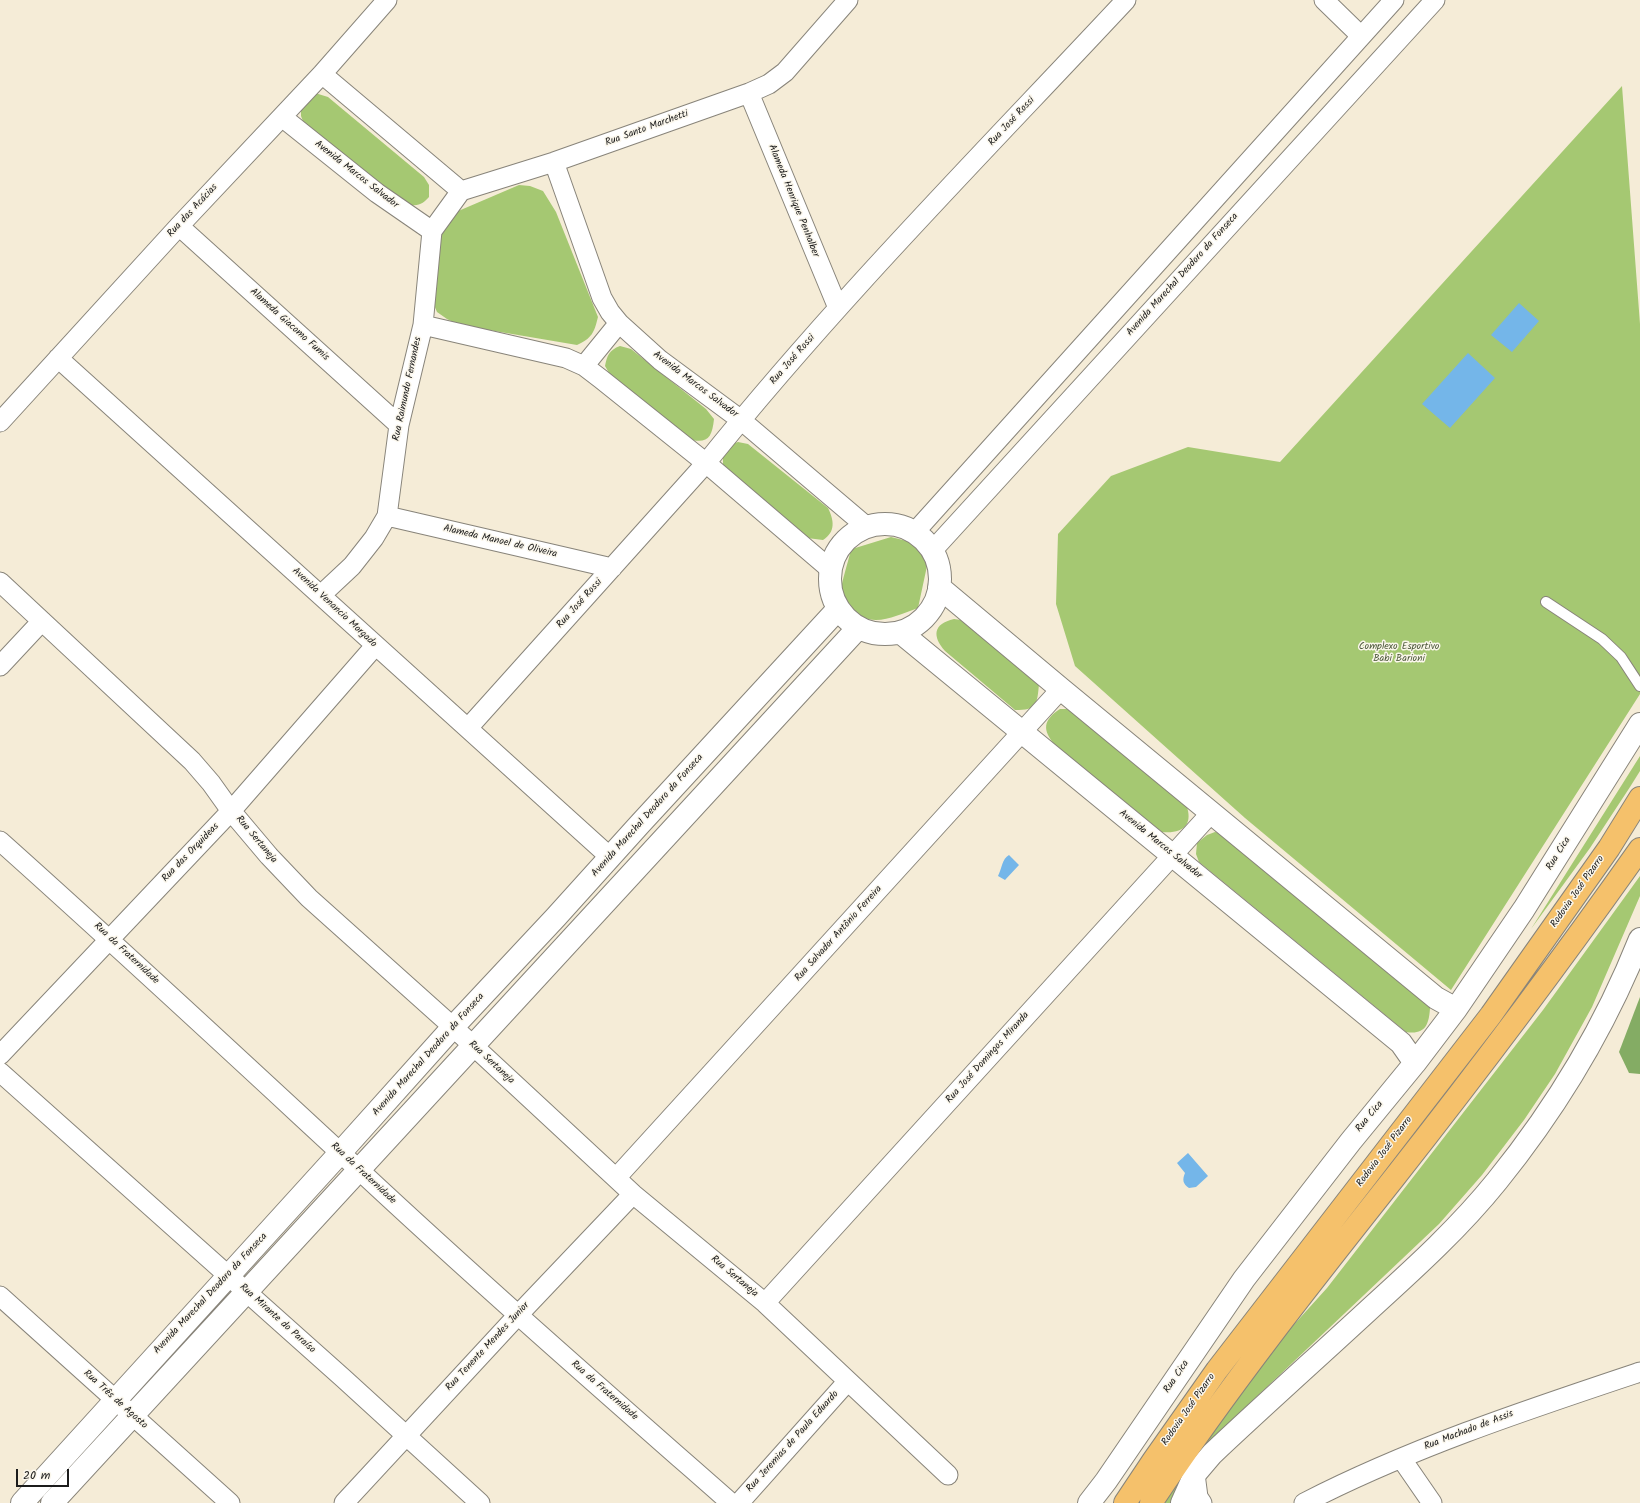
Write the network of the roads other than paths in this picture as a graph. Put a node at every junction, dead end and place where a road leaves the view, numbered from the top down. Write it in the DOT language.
graph roads {
  1 [pos="848,0"];
  2 [pos="1126,0"];
  3 [pos="1324,0"];
  4 [pos="1394,0"];
  5 [pos="1435,0"];
  6 [pos="389,2"];
  7 [pos="1361,36"];
  8 [pos="322,74"];
  9 [pos="749,93"];
  10 [pos="282,117"];
  11 [pos="554,162"];
  12 [pos="461,191"];
  13 [pos="179,226"];
  14 [pos="432,231"];
  15 [pos="838,308"];
  16 [pos="619,323"];
  17 [pos="423,325"];
  18 [pos="58,358"];
  19 [pos="584,366"];
  20 [pos="741,420"];
  21 [pos="0,422"];
  22 [pos="399,425"];
  23 [pos="706,463"];
  24 [pos="387,516"];
  25 [pos="867,527"];
  26 [pos="914,533"];
  27 [pos="932,551"];
  28 [pos="612,568"];
  29 [pos="830,569"];
  30 [pos="0,582"];
  31 [pos="939,587"];
  32 [pos="321,595"];
  33 [pos="1546,602"];
  34 [pos="838,609"];
  35 [pos="42,620"];
  36 [pos="858,628"];
  37 [pos="900,632"];
  38 [pos="375,646"];
  39 [pos="0,666"];
  40 [pos="1640,686"];
  41 [pos="1061,689"];
  42 [pos="1640,724"];
  43 [pos="468,728"];
  44 [pos="1022,732"];
  45 [pos="1640,798"];
  46 [pos="231,811"];
  47 [pos="1211,813"];
  48 [pos="0,841"];
  49 [pos="1640,849"];
  50 [pos="1172,855"];
  51 [pos="610,857"];
  52 [pos="110,938"];
  53 [pos="1640,939"];
  54 [pos="1456,1009"];
  55 [pos="453,1027"];
  56 [pos="472,1046"];
  57 [pos="0,1055"];
  58 [pos="1415,1063"];
  59 [pos="0,1072"];
  60 [pos="340,1153"];
  61 [pos="359,1171"];
  62 [pos="616,1178"];
  63 [pos="633,1194"];
  64 [pos="228,1275"];
  65 [pos="246,1291"];
  66 [pos="0,1296"];
  67 [pos="765,1303"];
  68 [pos="518,1315"];
  69 [pos="1640,1372"];
  70 [pos="847,1382"];
  71 [pos="114,1400"];
  72 [pos="132,1415"];
  73 [pos="406,1435"];
  74 [pos="1401,1458"];
  75 [pos="1186,1469"];
  76 [pos="948,1475"];
  77 [pos="22,1503"];
  78 [pos="52,1503"];
  79 [pos="230,1503"];
  80 [pos="344,1503"];
  81 [pos="480,1503"];
  82 [pos="731,1503"];
  83 [pos="739,1503"];
  84 [pos="1089,1503"];
  85 [pos="1125,1503"];
  86 [pos="1151,1503"];
  87 [pos="1182,1503"];
  88 [pos="1202,1503"];
  89 [pos="1304,1503"];
  90 [pos="1432,1503"];
  1 -- 9 [label="street, Rua Santo Marchetti"];
  2 -- 15 [label="street, Rua José Rossi"];
  3 -- 7 [label="street"];
  4 -- 7 [label="street"];
  5 -- 27 [label="street, Avenida Marechal Deodoro da Fonseca"];
  6 -- 8 [label="street, Rua das Acácias"];
  7 -- 26 [label="street"];
  8 -- 10 [label="street, Rua das Acácias"];
  8 -- 12 [label="street"];
  9 -- 11 [label="street, Rua Santo Marchetti"];
  9 -- 15 [label="street, Alameda Henrique Penhalber"];
  10 -- 13 [label="street, Rua das Acácias"];
  10 -- 14 [label="street, Avenida Marcos Salvador"];
  11 -- 12 [label="street, Rua Santo Marchetti"];
  11 -- 16 [label="street, Avenida Marcos Salvador"];
  12 -- 14 [label="street"];
  13 -- 18 [label="street, Rua das Acácias"];
  13 -- 22 [label="street, Alameda Giacomo Fumis"];
  14 -- 17 [label="street, Rua Raimundo Fernandes"];
  15 -- 20 [label="street, Rua José Rossi"];
  16 -- 19 [label="street"];
  16 -- 20 [label="street, Avenida Marcos Salvador"];
  17 -- 19 [label="street"];
  17 -- 22 [label="street, Rua Raimundo Fernandes"];
  18 -- 21 [label="street, Rua das Acácias"];
  18 -- 32 [label="street, Avenida Venancio Morgado"];
  19 -- 23 [label="street"];
  20 -- 23 [label="street, Rua José Rossi"];
  20 -- 25 [label="street, Avenida Marcos Salvador"];
  22 -- 24 [label="street, Rua Raimundo Fernandes"];
  23 -- 28 [label="street, Rua José Rossi"];
  23 -- 29 [label="street"];
  24 -- 28 [label="street, Alameda Manoel de Oliveira"];
  24 -- 32 [label="street, Rua Raimundo Fernandes"];
  25 -- 26 [label="street"];
  25 -- 29 [label="street"];
  26 -- 27 [label="street"];
  27 -- 31 [label="street"];
  28 -- 43 [label="street, Rua José Rossi"];
  29 -- 34 [label="street"];
  30 -- 35 [label="street, Rua Sertaneja"];
  31 -- 37 [label="street"];
  31 -- 41 [label="street"];
  32 -- 38 [label="street, Avenida Venancio Morgado"];
  33 -- 40 [label="lane"];
  34 -- 36 [label="street"];
  34 -- 51 [label="street, Avenida Marechal Deodoro da Fonseca"];
  35 -- 39 [label="street"];
  35 -- 46 [label="street, Rua Sertaneja"];
  36 -- 37 [label="street"];
  36 -- 56 [label="street"];
  37 -- 44 [label="street, Avenida Marcos Salvador"];
  38 -- 43 [label="street, Avenida Venancio Morgado"];
  38 -- 46 [label="street, Rua das Orquideas"];
  41 -- 44 [label="street, Rua Salvador Antônio Ferreira"];
  41 -- 47 [label="street"];
  42 -- 54 [label="street, Rua Cica"];
  43 -- 51 [label="street, Avenida Venancio Morgado"];
  44 -- 50 [label="street, Avenida Marcos Salvador"];
  44 -- 62 [label="street, Rua Salvador Antônio Ferreira"];
  45 -- 85 [label="main road, Rodovia José Pizarro"];
  46 -- 52 [label="street, Rua das Orquideas"];
  46 -- 55 [label="street, Rua Sertaneja"];
  47 -- 50 [label="street, Rua José Domingos Miranda"];
  47 -- 54 [label="street"];
  48 -- 52 [label="street, Rua da Fraternidade"];
  49 -- 75 [label="main road"];
  50 -- 58 [label="street, Avenida Marcos Salvador"];
  50 -- 67 [label="street, Rua José Domingos Miranda"];
  51 -- 55 [label="street, Avenida Marechal Deodoro da Fonseca"];
  52 -- 57 [label="street, Rua das Orquideas"];
  52 -- 60 [label="street, Rua da Fraternidade"];
  53 -- 75 [label="street"];
  54 -- 58 [label="street, Rua Cica"];
  55 -- 56 [label="street, Rua Sertaneja"];
  55 -- 60 [label="street, Avenida Marechal Deodoro da Fonseca"];
  56 -- 61 [label="street"];
  56 -- 62 [label="street, Rua Sertaneja"];
  58 -- 84 [label="street, Rua Cica"];
  59 -- 64 [label="street, Rua Mirante do Paraíso"];
  60 -- 61 [label="street, Rua da Fraternidade"];
  60 -- 64 [label="street, Avenida Marechal Deodoro da Fonseca"];
  61 -- 65 [label="street"];
  61 -- 68 [label="street, Rua da Fraternidade"];
  62 -- 63 [label="street, Rua Sertaneja"];
  63 -- 67 [label="street, Rua Sertaneja"];
  63 -- 68 [label="street, Rua Tenente Mendes Junior"];
  64 -- 65 [label="street, Rua Mirante do Paraíso"];
  64 -- 71 [label="street, Avenida Marechal Deodoro da Fonseca"];
  65 -- 72 [label="street"];
  65 -- 73 [label="street, Rua Mirante do Paraíso"];
  66 -- 71 [label="street, Rua Três de Agosto"];
  67 -- 70 [label="street, Rua Sertaneja"];
  68 -- 73 [label="street, Rua Tenente Mendes Junior"];
  68 -- 82 [label="street, Rua da Fraternidade"];
  69 -- 74 [label="street, Rua Machado de Assis"];
  70 -- 76 [label="street, Rua Sertaneja"];
  70 -- 83 [label="street, Rua Jeremias de Paula Eduardo"];
  71 -- 72 [label="street, Rua Três de Agosto"];
  71 -- 77 [label="street, Avenida Marechal Deodoro da Fonseca"];
  72 -- 78 [label="street"];
  72 -- 79 [label="street, Rua Três de Agosto"];
  73 -- 80 [label="street, Rua Tenente Mendes Junior"];
  73 -- 81 [label="street, Rua Mirante do Paraíso"];
  74 -- 89 [label="street, Rua Machado de Assis"];
  74 -- 90 [label="street"];
  75 -- 86 [label="main road"];
  75 -- 87 [label="street"];
  75 -- 88 [label="street"];
}
